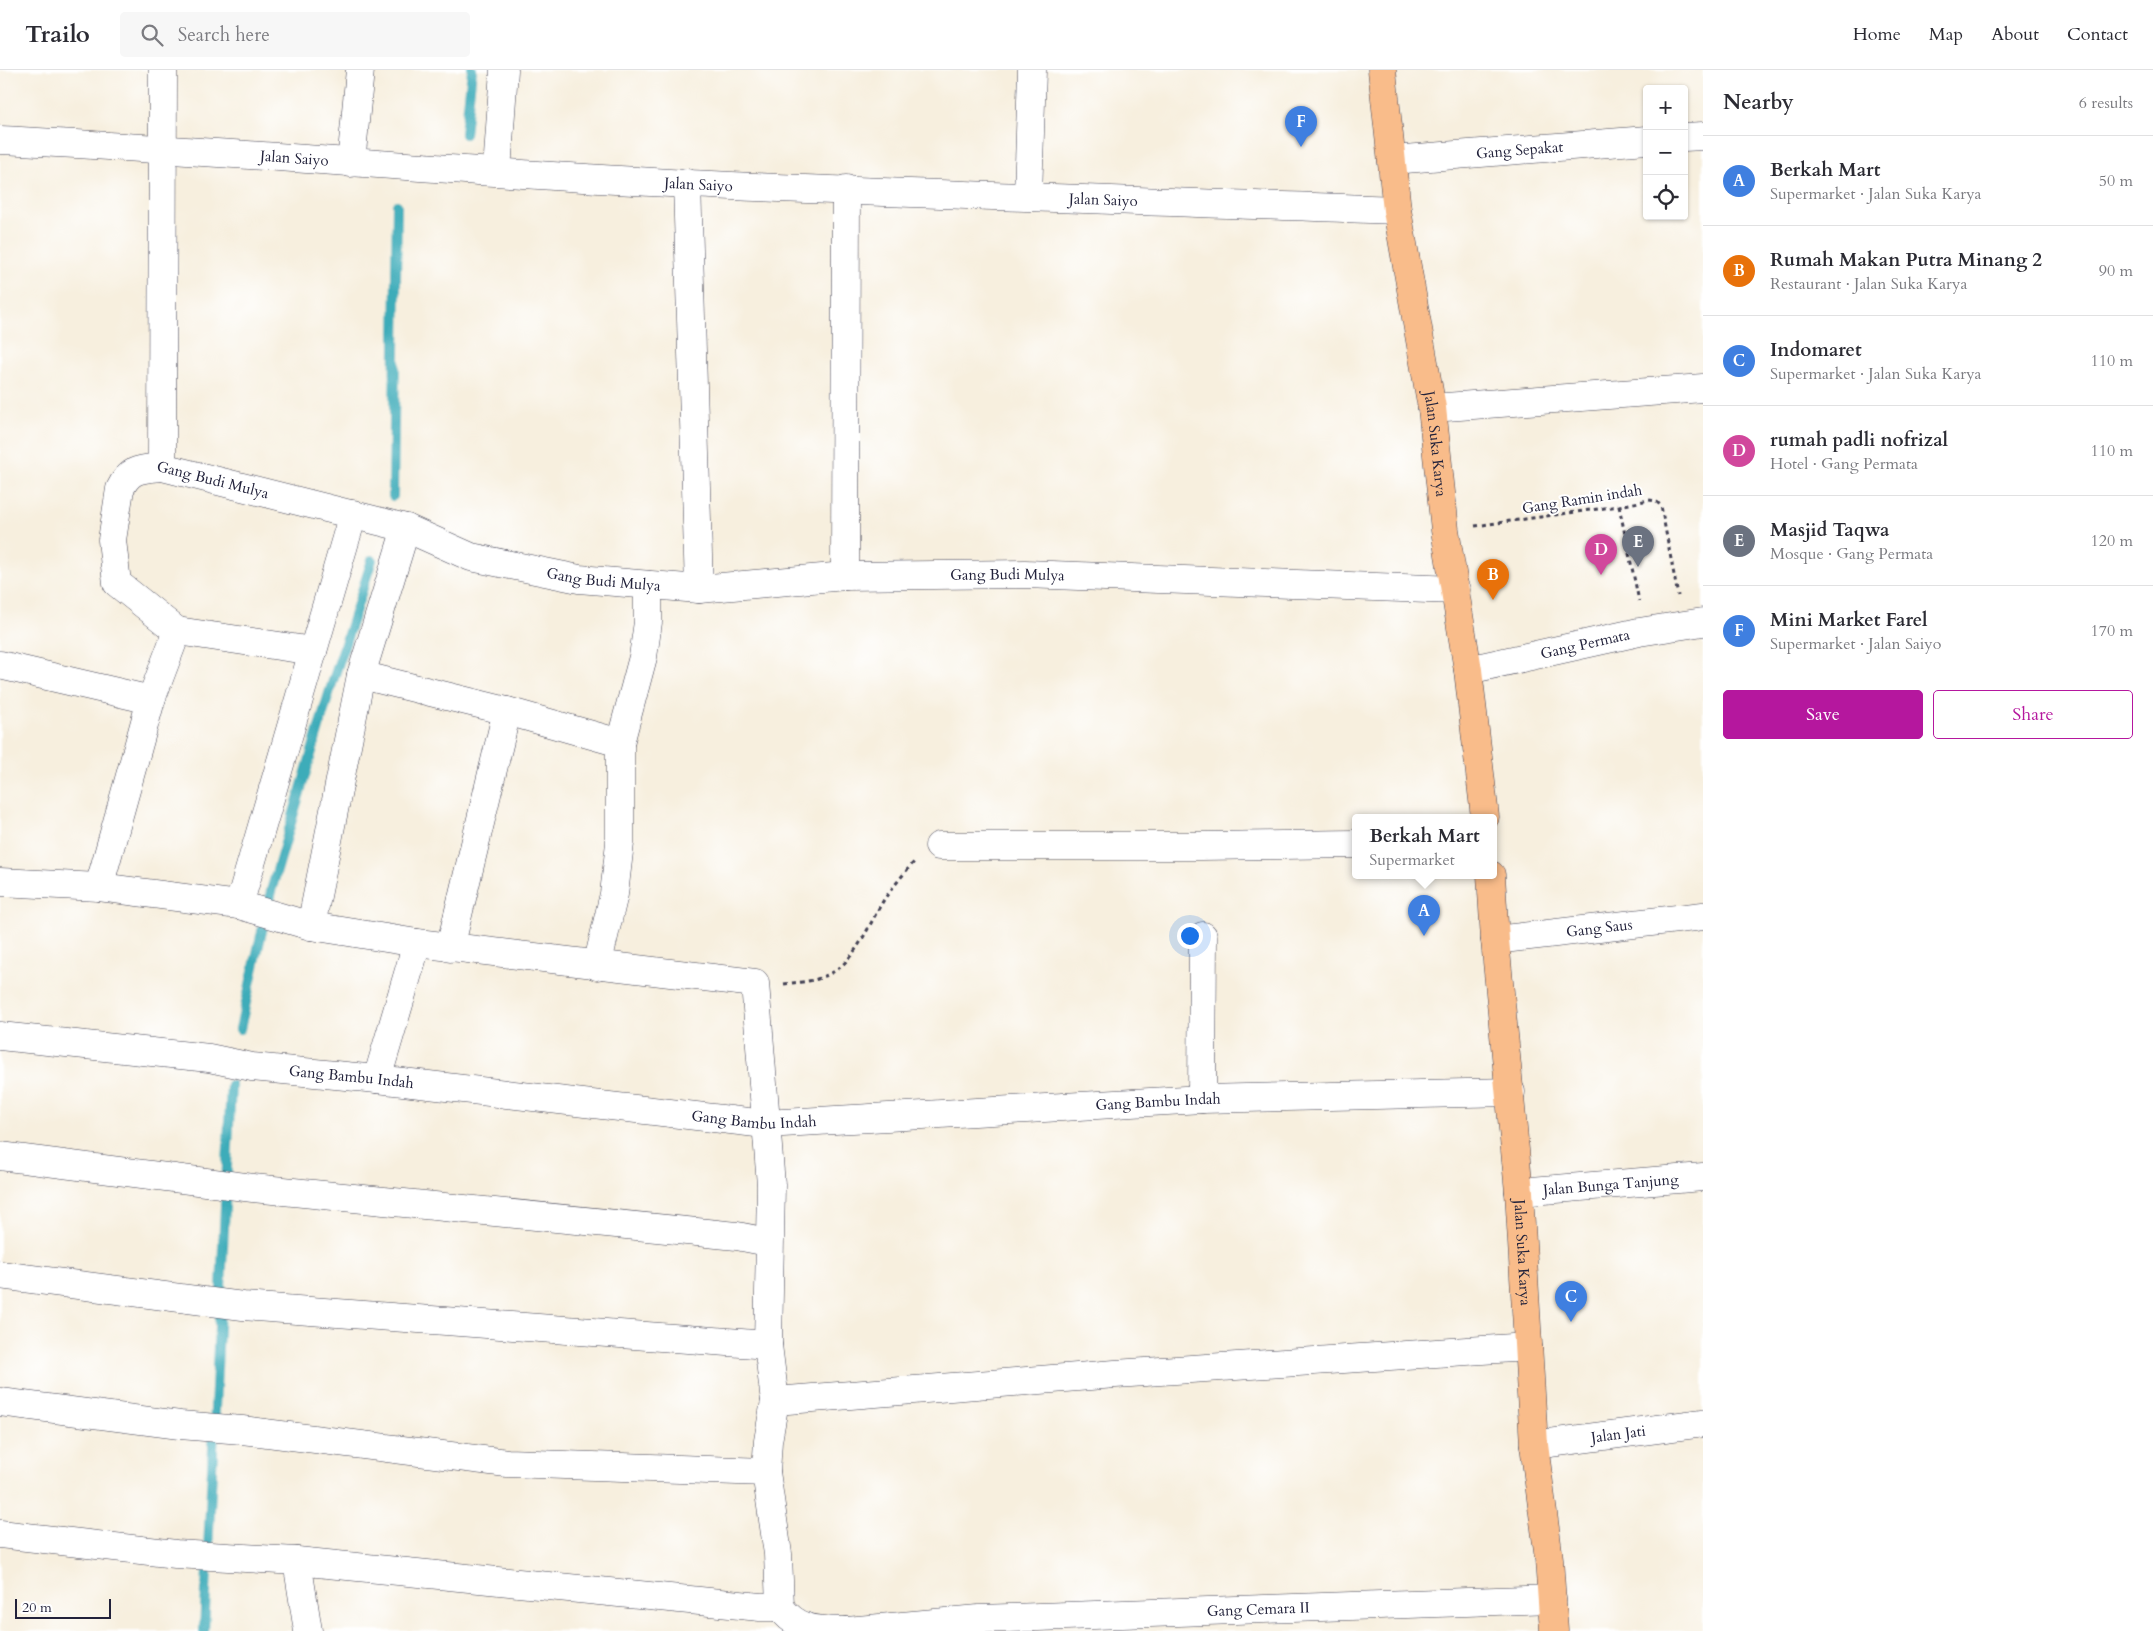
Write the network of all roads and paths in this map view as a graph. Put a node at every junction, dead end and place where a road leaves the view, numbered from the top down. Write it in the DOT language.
graph roads {
  1 [pos="163,70"];
  2 [pos="360,70"];
  3 [pos="504,70"];
  4 [pos="1032,70"];
  5 [pos="1382,70"];
  6 [pos="1703,136"];
  7 [pos="1688,137"];
  8 [pos="0,140"];
  9 [pos="1643,140"];
  10 [pos="162,148"];
  11 [pos="1392,160"];
  12 [pos="351,163"];
  13 [pos="497,171"];
  14 [pos="687,184"];
  15 [pos="846,189"];
  16 [pos="1028,196"];
  17 [pos="1398,210"];
  18 [pos="1703,388"];
  19 [pos="1432,408"];
  20 [pos="162,467"];
  21 [pos="1619,506"];
  22 [pos="352,514"];
  23 [pos="406,528"];
  24 [pos="1445,530"];
  25 [pos="844,576"];
  26 [pos="648,584"];
  27 [pos="698,589"];
  28 [pos="1456,590"];
  29 [pos="1693,623"];
  30 [pos="177,631"];
  31 [pos="1646,631"];
  32 [pos="313,651"];
  33 [pos="1,667"];
  34 [pos="1468,670"];
  35 [pos="361,675"];
  36 [pos="151,700"];
  37 [pos="506,712"];
  38 [pos="620,743"];
  39 [pos="1485,814"];
  40 [pos="1352,844"];
  41 [pos="939,846"];
  42 [pos="1491,879"];
  43 [pos="0,882"];
  44 [pos="99,887"];
  45 [pos="248,908"];
  46 [pos="1703,916"];
  47 [pos="299,922"];
  48 [pos="1203,936"];
  49 [pos="1495,940"];
  50 [pos="417,943"];
  51 [pos="450,948"];
  52 [pos="597,966"];
  53 [pos="755,984"];
  54 [pos="0,1036"];
  55 [pos="377,1078"];
  56 [pos="1511,1092"];
  57 [pos="1202,1099"];
  58 [pos="765,1124"];
  59 [pos="0,1156"];
  60 [pos="1703,1177"];
  61 [pos="1519,1192"];
  62 [pos="768,1242"];
  63 [pos="0,1275"];
  64 [pos="768,1345"];
  65 [pos="1528,1347"];
  66 [pos="775,1401"];
  67 [pos="0,1402"];
  68 [pos="1703,1423"];
  69 [pos="1534,1445"];
  70 [pos="766,1472"];
  71 [pos="0,1534"];
  72 [pos="298,1561"];
  73 [pos="1552,1599"];
  74 [pos="780,1607"];
  75 [pos="308,1631"];
  76 [pos="847,1631"];
  77 [pos="1554,1631"];
  1 -- 10 [label="street, Gang Budi Mulya"];
  2 -- 12 [label="street"];
  3 -- 13 [label="street"];
  4 -- 16 [label="street"];
  5 -- 11 [label="main road, Jalan Suka Karya"];
  6 -- 7 [label="street"];
  8 -- 10 [label="street, Jalan Saiyo"];
  9 -- 11 [label="street, Gang Sepakat"];
  10 -- 12 [label="street, Jalan Saiyo"];
  10 -- 20 [label="street, Gang Budi Mulya"];
  11 -- 17 [label="main road, Jalan Suka Karya"];
  12 -- 13 [label="street, Jalan Saiyo"];
  13 -- 14 [label="street, Jalan Saiyo"];
  14 -- 15 [label="street, Jalan Saiyo"];
  14 -- 27 [label="street"];
  15 -- 16 [label="street, Jalan Saiyo"];
  15 -- 25 [label="street"];
  16 -- 17 [label="street, Jalan Saiyo"];
  17 -- 19 [label="main road, Jalan Suka Karya"];
  18 -- 19 [label="street"];
  19 -- 24 [label="main road, Jalan Suka Karya"];
  20 -- 22 [label="street, Gang Budi Mulya"];
  20 -- 30 [label="street"];
  21 -- 24 [label="path, Gang Ramin indah"];
  21 -- 29 [label="path, Gang Ramin indah"];
  21 -- 31 [label="path"];
  22 -- 23 [label="street, Gang Budi Mulya"];
  22 -- 32 [label="street"];
  23 -- 26 [label="street, Gang Budi Mulya"];
  23 -- 35 [label="street"];
  24 -- 28 [label="main road, Jalan Suka Karya"];
  25 -- 27 [label="street, Gang Budi Mulya"];
  25 -- 28 [label="street, Gang Budi Mulya"];
  26 -- 27 [label="street, Gang Budi Mulya"];
  26 -- 38 [label="street"];
  28 -- 34 [label="main road, Jalan Suka Karya"];
  29 -- 31 [label="street, Gang Permata"];
  30 -- 32 [label="street"];
  30 -- 36 [label="street"];
  31 -- 34 [label="street, Gang Permata"];
  32 -- 45 [label="street"];
  33 -- 36 [label="street"];
  34 -- 39 [label="main road, Jalan Suka Karya"];
  35 -- 37 [label="street"];
  35 -- 47 [label="street"];
  36 -- 44 [label="street"];
  37 -- 38 [label="street"];
  37 -- 51 [label="street"];
  38 -- 52 [label="street"];
  40 -- 41 [label="street"];
  41 -- 53 [label="path"];
  42 -- 49 [label="main road, Jalan Suka Karya"];
  43 -- 44 [label="street"];
  44 -- 45 [label="street"];
  45 -- 47 [label="street"];
  46 -- 49 [label="street, Gang Saus"];
  47 -- 50 [label="street"];
  48 -- 57 [label="street"];
  49 -- 56 [label="main road, Jalan Suka Karya"];
  50 -- 51 [label="street"];
  50 -- 55 [label="street"];
  51 -- 52 [label="street"];
  52 -- 53 [label="street"];
  53 -- 58 [label="street"];
  54 -- 55 [label="street, Gang Bambu Indah"];
  55 -- 58 [label="street, Gang Bambu Indah"];
  56 -- 57 [label="street, Gang Bambu Indah"];
  56 -- 61 [label="main road, Jalan Suka Karya"];
  57 -- 58 [label="street, Gang Bambu Indah"];
  58 -- 62 [label="street"];
  59 -- 62 [label="street"];
  60 -- 61 [label="street, Jalan Bunga Tanjung"];
  61 -- 65 [label="main road, Jalan Suka Karya"];
  62 -- 64 [label="street"];
  63 -- 64 [label="street"];
  64 -- 66 [label="street"];
  65 -- 66 [label="street"];
  65 -- 69 [label="main road, Jalan Suka Karya"];
  66 -- 70 [label="street"];
  67 -- 70 [label="street"];
  68 -- 69 [label="street, Jalan Jati"];
  69 -- 73 [label="main road, Jalan Suka Karya"];
  70 -- 74 [label="street"];
  71 -- 72 [label="street"];
  72 -- 74 [label="street"];
  72 -- 75 [label="street"];
  73 -- 76 [label="street, Gang Cemara II"];
  73 -- 77 [label="main road, Jalan Suka Karya"];
  74 -- 76 [label="street, Gang Cemara II"];
}
